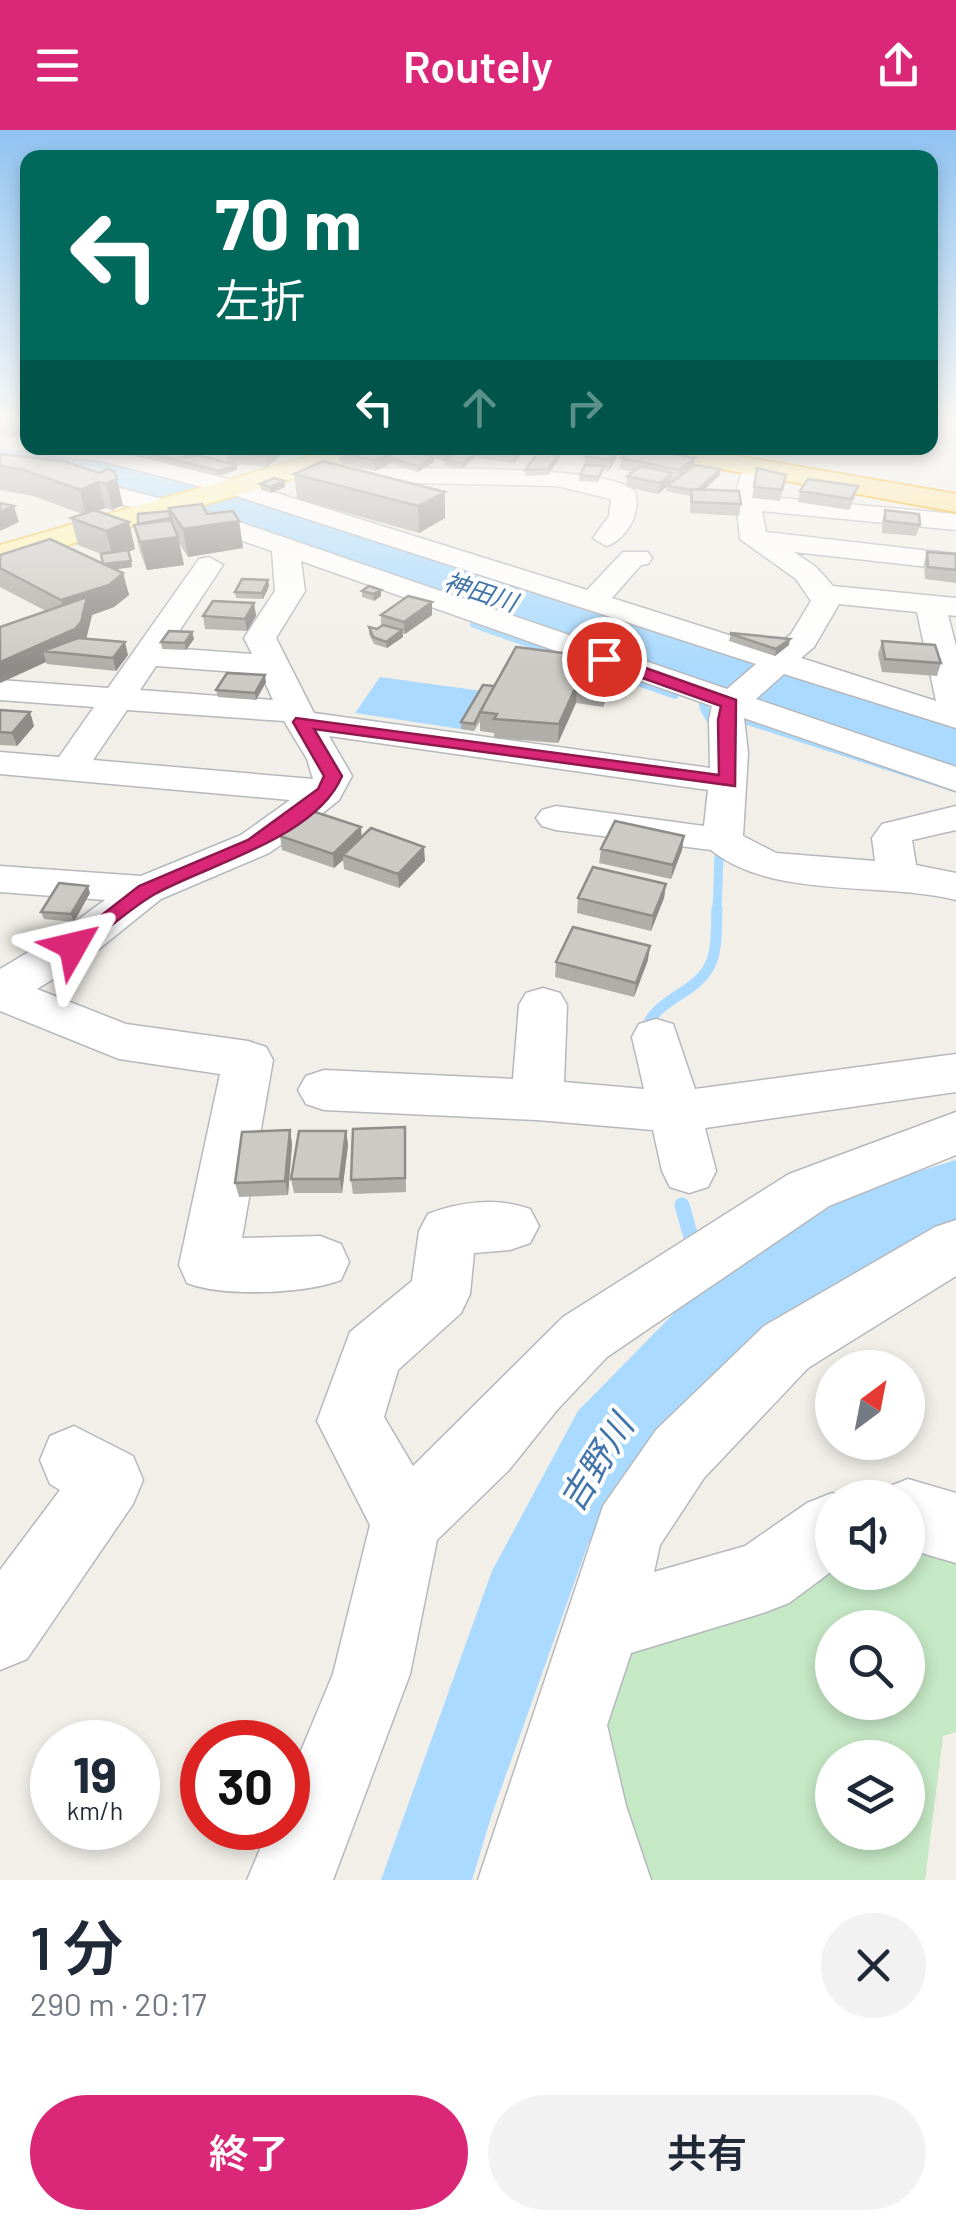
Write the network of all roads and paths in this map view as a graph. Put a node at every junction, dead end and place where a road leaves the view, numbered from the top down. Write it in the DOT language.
graph roads {
  1 [pos="27,504"];
  2 [pos="158,504"];
  3 [pos="175,504"];
  4 [pos="283,504"];
  5 [pos="623,504"];
  6 [pos="747,504"];
  7 [pos="764,504"];
  8 [pos="167,506"];
  9 [pos="956,522"];
  10 [pos="96,528"];
  11 [pos="606,538"];
  12 [pos="753,539"];
  13 [pos="285,546"];
  14 [pos="0,555"];
  15 [pos="638,558"];
  16 [pos="956,562"];
  17 [pos="209,565"];
  18 [pos="825,594"];
  19 [pos="592,602"];
  20 [pos="943,606"];
  21 [pos="147,656"];
  22 [pos="777,664"];
  23 [pos="273,665"];
  24 [pos="0,690"];
  25 [pos="118,700"];
  26 [pos="732,701"];
  27 [pos="956,715"];
  28 [pos="299,717"];
  29 [pos="0,764"];
  30 [pos="69,769"];
  31 [pos="956,780"];
  32 [pos="728,782"];
  33 [pos="326,792"];
  34 [pos="556,818"];
  35 [pos="956,818"];
  36 [pos="724,840"];
  37 [pos="897,875"];
  38 [pos="0,879"];
  39 [pos="956,887"];
  40 [pos="146,890"];
  41 [pos="0,991"];
  42 [pos="542,1005"];
  43 [pos="656,1037"];
  44 [pos="956,1073"];
  45 [pos="324,1090"];
  46 [pos="537,1100"];
  47 [pos="675,1112"];
  48 [pos="956,1133"];
  49 [pos="690,1171"];
  50 [pos="510,1226"];
  51 [pos="956,1245"];
  52 [pos="320,1262"];
  53 [pos="74,1460"];
  54 [pos="925,1519"];
  55 [pos="406,1521"];
  56 [pos="956,1528"];
  57 [pos="815,1540"];
  58 [pos="604,1624"];
  59 [pos="0,1632"];
  60 [pos="568,1723"];
  61 [pos="290,1880"];
  62 [pos="521,1880"];
  63 [pos="608,1880"];
  1 -- 10 [label="street"];
  2 -- 8 [label="street"];
  3 -- 8 [label="main road"];
  4 -- 19 [label="street"];
  5 -- 11 [label="street"];
  6 -- 12 [label="street"];
  7 -- 9 [label="street"];
  8 -- 10 [label="main road"];
  8 -- 13 [label="street"];
  10 -- 14 [label="main road"];
  12 -- 16 [label="street"];
  12 -- 18 [label="street"];
  13 -- 23 [label="street"];
  13 -- 26 [label="street"];
  15 -- 19 [label="street"];
  17 -- 21 [label="street"];
  18 -- 20 [label="street"];
  18 -- 22 [label="street"];
  19 -- 22 [label="street"];
  20 -- 27 [label="street"];
  21 -- 23 [label="street"];
  21 -- 25 [label="street"];
  22 -- 26 [label="street"];
  22 -- 27 [label="street"];
  23 -- 28 [label="street"];
  24 -- 25 [label="street"];
  25 -- 28 [label="street"];
  25 -- 30 [label="street"];
  26 -- 31 [label="street"];
  26 -- 32 [label="street"];
  28 -- 32 [label="street"];
  28 -- 33 [label="street"];
  29 -- 30 [label="street"];
  30 -- 33 [label="street"];
  32 -- 36 [label="street"];
  33 -- 40 [label="street"];
  34 -- 36 [label="street"];
  35 -- 37 [label="street"];
  36 -- 37 [label="street"];
  37 -- 39 [label="street"];
  38 -- 40 [label="street"];
  40 -- 41 [label="street"];
  41 -- 52 [label="street"];
  42 -- 46 [label="street"];
  43 -- 47 [label="street"];
  44 -- 47 [label="street"];
  45 -- 46 [label="street"];
  46 -- 47 [label="street"];
  47 -- 49 [label="street"];
  48 -- 55 [label="street"];
  50 -- 55 [label="street"];
  51 -- 58 [label="street"];
  53 -- 59 [label="street"];
  54 -- 56 [label="street"];
  55 -- 61 [label="street"];
  57 -- 58 [label="street"];
  58 -- 60 [label="street"];
  60 -- 62 [label="street"];
  60 -- 63 [label="street"];
}
